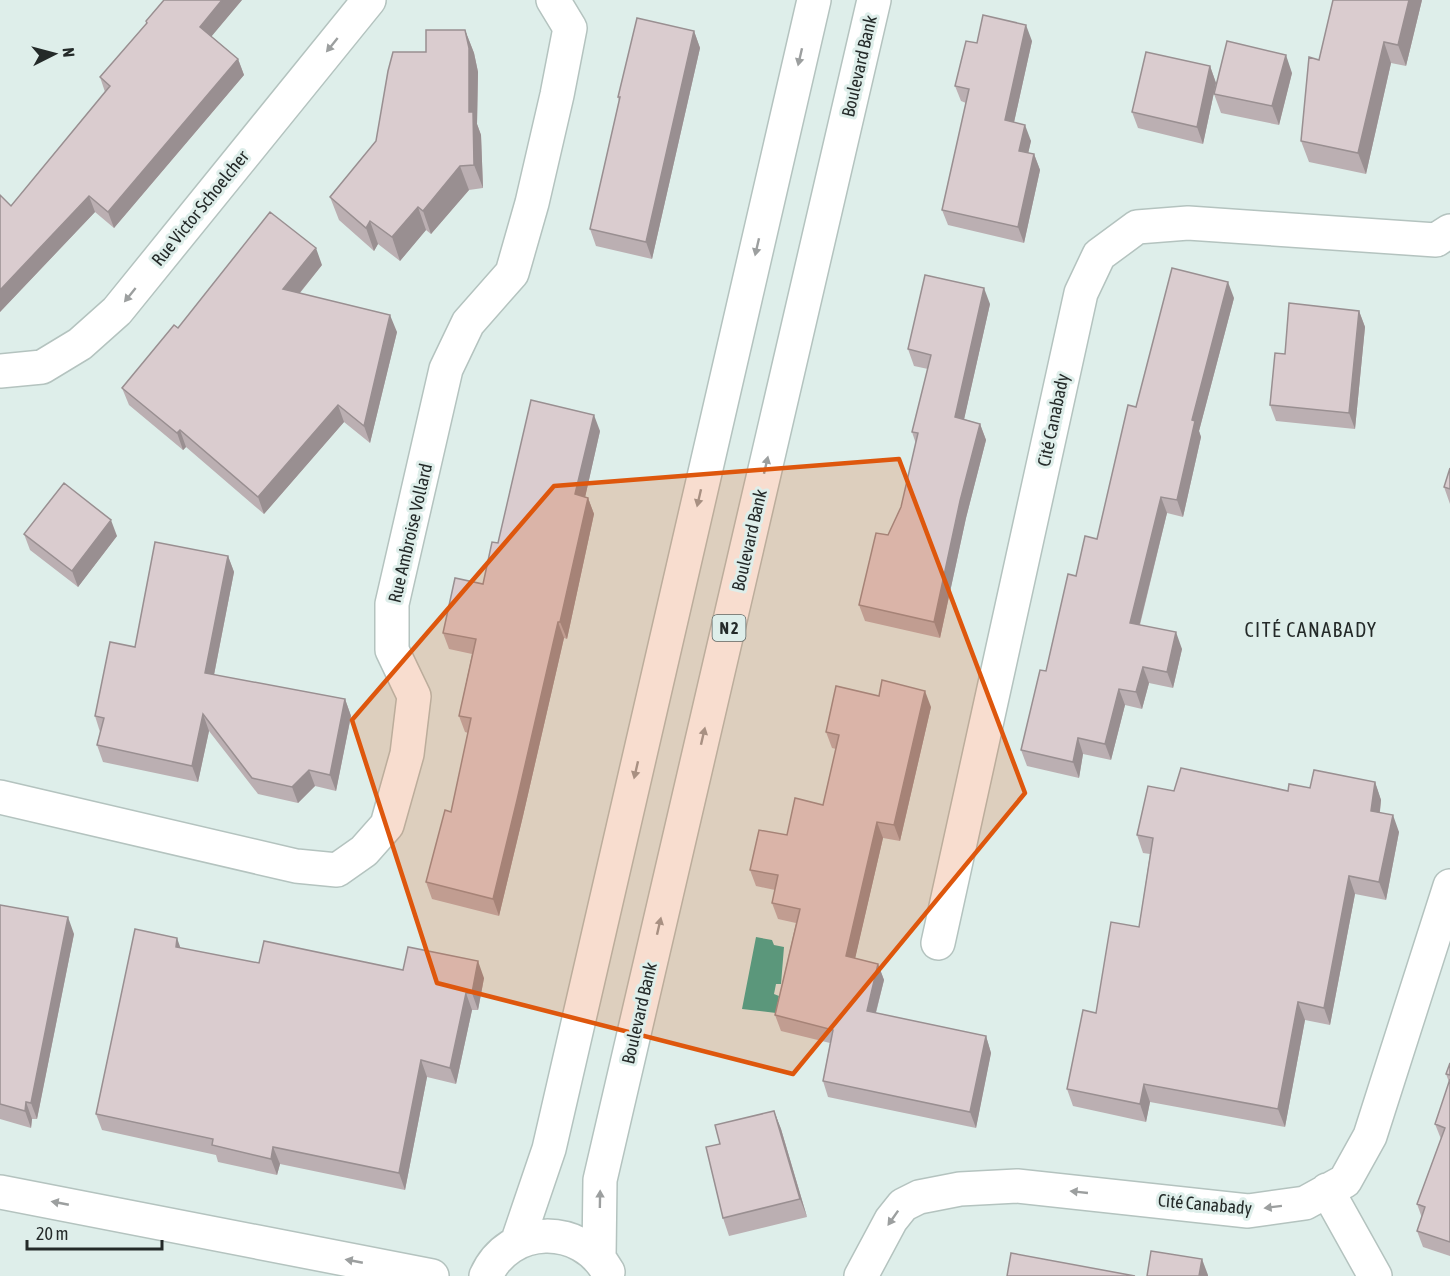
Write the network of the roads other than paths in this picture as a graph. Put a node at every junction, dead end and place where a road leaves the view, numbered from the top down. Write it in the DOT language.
graph roads {
  1 [pos="369,0"];
  2 [pos="553,0"];
  3 [pos="814,0"];
  4 [pos="874,0"];
  5 [pos="1450,231"];
  6 [pos="0,371"];
  7 [pos="0,797"];
  8 [pos="1450,886"];
  9 [pos="938,943"];
  10 [pos="1328,1190"];
  11 [pos="0,1192"];
  12 [pos="517,1242"];
  13 [pos="605,1267"];
  14 [pos="432,1276"];
  15 [pos="486,1276"];
  16 [pos="861,1276"];
  17 [pos="1375,1276"];
  1 -- 6 [label="street, Rue Victor Schoelcher, one-way"];
  2 -- 7 [label="street, Rue Ambroise Vollard"];
  3 -- 12 [label="street, one-way"];
  13 -- 4 [label="street, Boulevard Bank / N 2, one-way"];
  5 -- 9 [label="street, Cité Canabady"];
  8 -- 10 [label="street, Cité Canabady"];
  10 -- 16 [label="street, Cité Canabady, one-way"];
  10 -- 17 [label="street"];
  14 -- 11 [label="street, one-way"];
  12 -- 13 [label="street, N 2"];
  12 -- 15 [label="street"];
}
